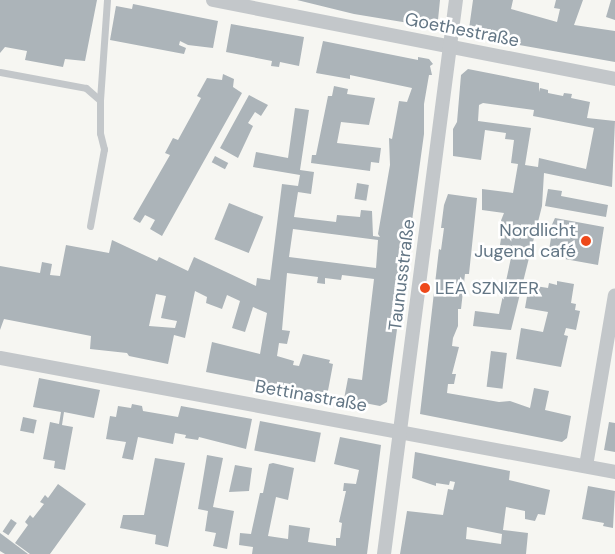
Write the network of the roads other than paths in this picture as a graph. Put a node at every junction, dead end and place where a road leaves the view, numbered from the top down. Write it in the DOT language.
graph roads {
  1 [pos="106,0"];
  2 [pos="212,0"];
  3 [pos="456,0"];
  4 [pos="450,46"];
  5 [pos="0,72"];
  6 [pos="615,79"];
  7 [pos="100,100"];
  8 [pos="90,226"];
  9 [pos="615,295"];
  10 [pos="0,358"];
  11 [pos="401,431"];
  12 [pos="586,466"];
  13 [pos="615,472"];
  14 [pos="384,554"];
  1 -- 7 [label="lane"];
  2 -- 4 [label="street, Goethestraße"];
  3 -- 4 [label="street, Taunusstraße"];
  4 -- 6 [label="street, Goethestraße"];
  4 -- 11 [label="street, Taunusstraße"];
  5 -- 7 [label="lane"];
  7 -- 8 [label="lane"];
  9 -- 12 [label="street"];
  10 -- 11 [label="street, Bettinastraße"];
  11 -- 12 [label="street, Bettinastraße"];
  11 -- 14 [label="street, Taunusstraße"];
  12 -- 13 [label="street, Bettinastraße"];
}
